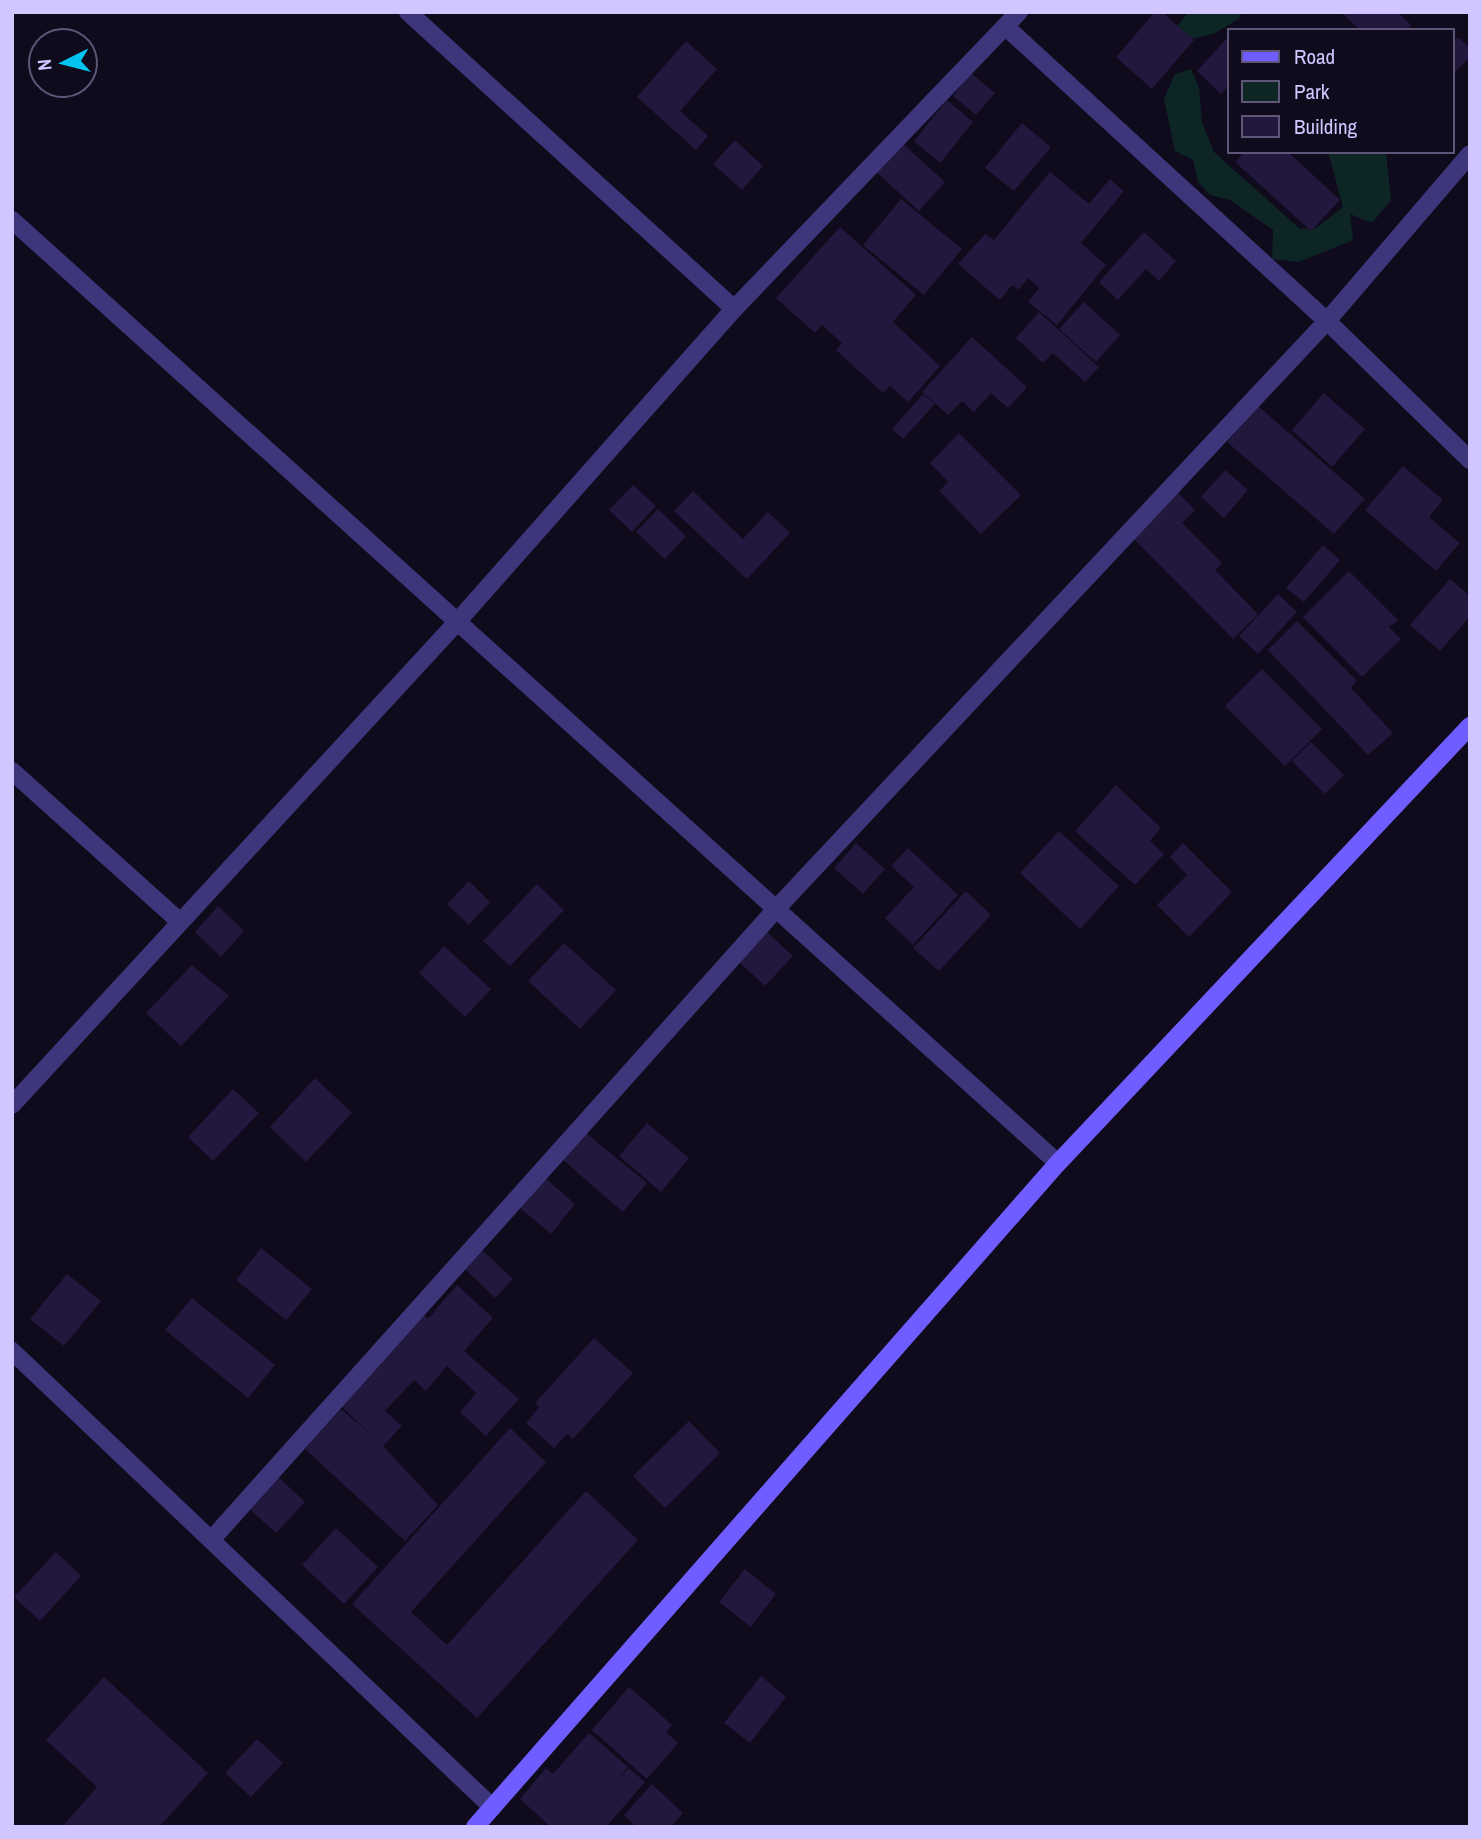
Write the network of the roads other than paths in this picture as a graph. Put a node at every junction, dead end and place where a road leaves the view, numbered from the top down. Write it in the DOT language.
graph roads {
  1 [pos="408,12"];
  2 [pos="1012,17"];
  3 [pos="1470,154"];
  4 [pos="12,220"];
  5 [pos="734,309"];
  6 [pos="1327,321"];
  7 [pos="1470,460"];
  8 [pos="457,622"];
  9 [pos="1470,726"];
  10 [pos="12,771"];
  11 [pos="776,909"];
  12 [pos="180,922"];
  13 [pos="12,1105"];
  14 [pos="1058,1163"];
  15 [pos="12,1350"];
  16 [pos="212,1539"];
  17 [pos="493,1808"];
  18 [pos="475,1827"];
  1 -- 5 [label="street"];
  2 -- 5 [label="street"];
  2 -- 6 [label="street"];
  3 -- 6 [label="street"];
  4 -- 8 [label="street"];
  5 -- 8 [label="street"];
  6 -- 7 [label="street"];
  6 -- 11 [label="street"];
  8 -- 11 [label="street"];
  8 -- 12 [label="street"];
  9 -- 14 [label="street"];
  10 -- 12 [label="street"];
  11 -- 14 [label="street"];
  11 -- 16 [label="street"];
  12 -- 13 [label="street"];
  14 -- 17 [label="street"];
  15 -- 16 [label="street"];
  16 -- 17 [label="street"];
  17 -- 18 [label="street"];
}
